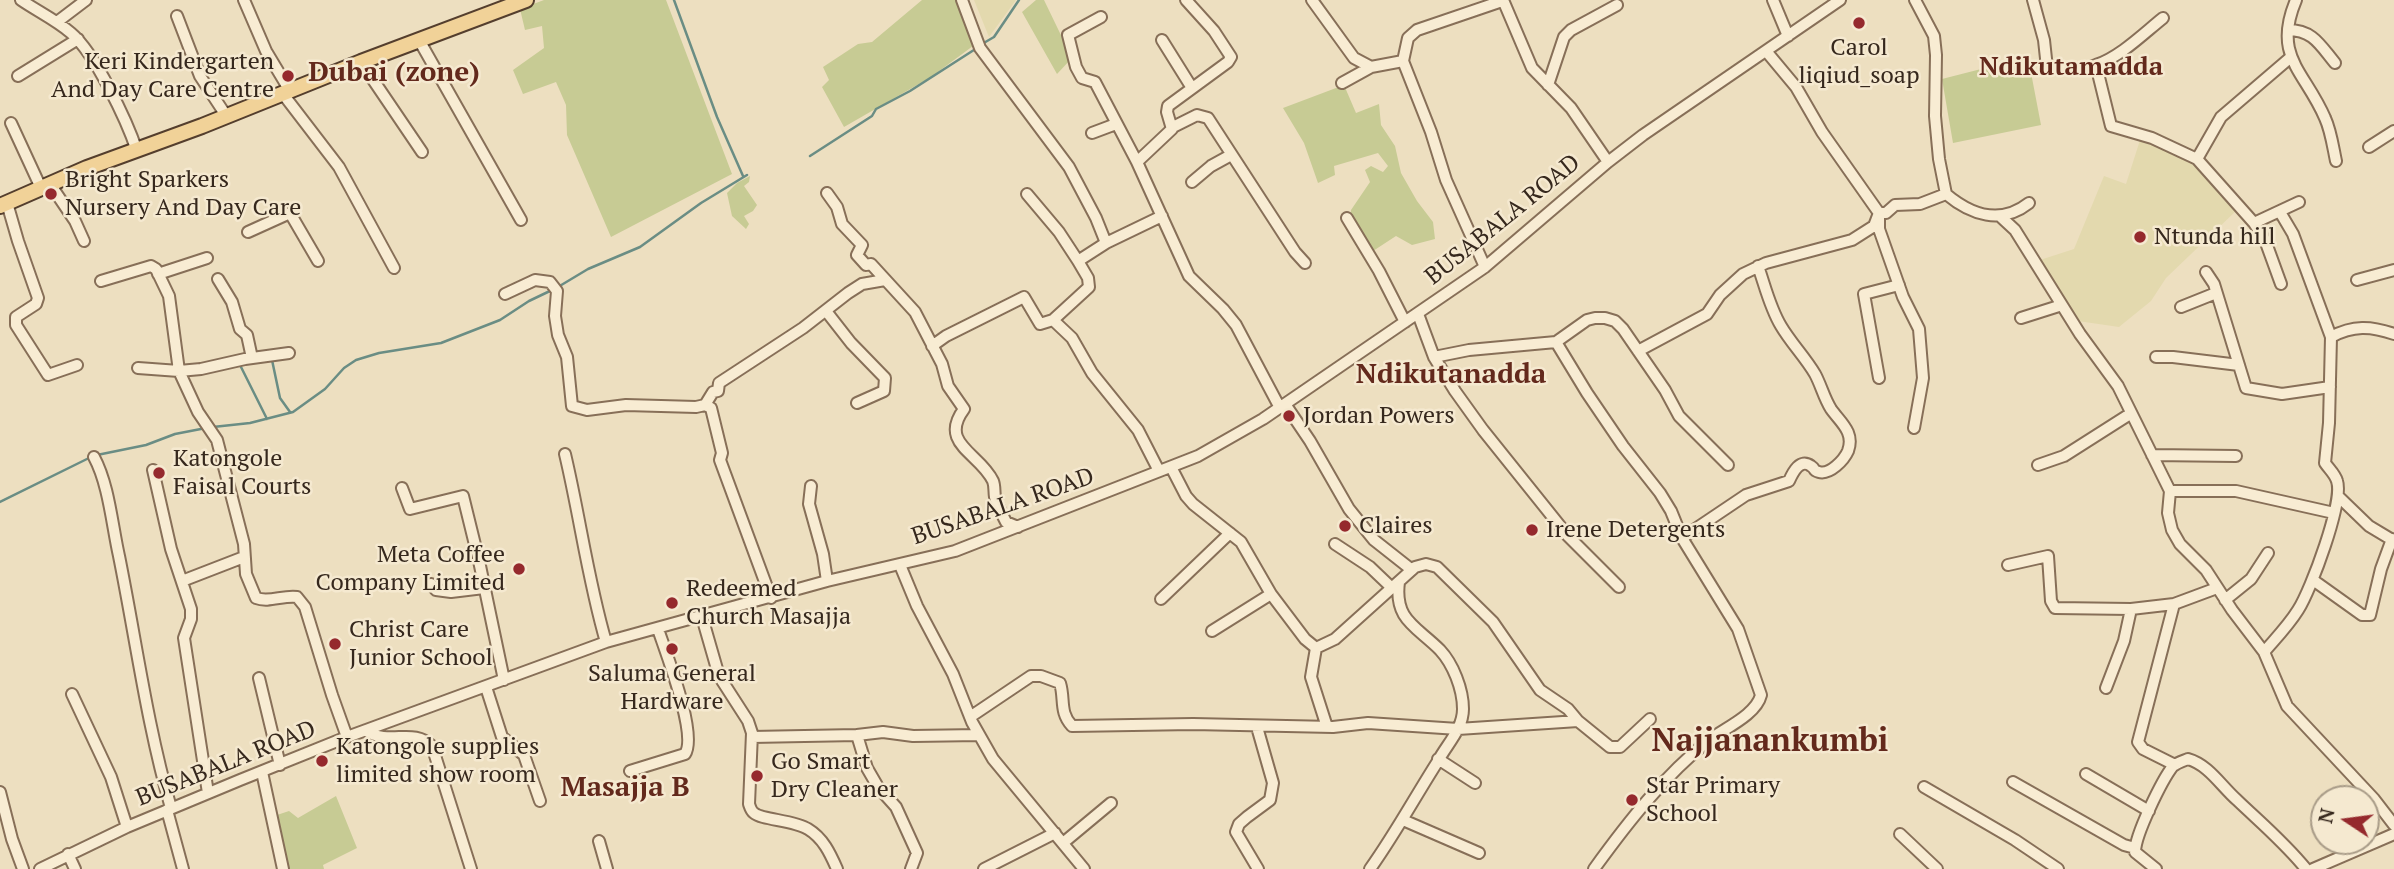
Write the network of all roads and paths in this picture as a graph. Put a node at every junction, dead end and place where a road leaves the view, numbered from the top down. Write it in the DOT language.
graph roads {
  1 [pos="21,0"];
  2 [pos="86,0"];
  3 [pos="244,0"];
  4 [pos="526,0"];
  5 [pos="962,0"];
  6 [pos="1186,0"];
  7 [pos="1312,0"];
  8 [pos="1773,0"];
  9 [pos="1840,0"];
  10 [pos="1915,0"];
  11 [pos="2033,0"];
  12 [pos="2296,0"];
  13 [pos="1502,1"];
  14 [pos="1617,5"];
  15 [pos="1822,5"];
  16 [pos="177,16"];
  17 [pos="1101,17"];
  18 [pos="2163,18"];
  19 [pos="57,22"];
  20 [pos="2288,30"];
  21 [pos="1788,36"];
  22 [pos="78,39"];
  23 [pos="419,40"];
  24 [pos="1162,40"];
  25 [pos="1766,51"];
  26 [pos="2291,57"];
  27 [pos="1402,61"];
  28 [pos="361,62"];
  29 [pos="2336,63"];
  30 [pos="2096,65"];
  31 [pos="1371,66"];
  32 [pos="18,76"];
  33 [pos="1342,83"];
  34 [pos="1548,85"];
  35 [pos="1192,88"];
  36 [pos="286,93"];
  37 [pos="227,117"];
  38 [pos="11,124"];
  39 [pos="1115,124"];
  40 [pos="1173,127"];
  41 [pos="2394,131"];
  42 [pos="1092,133"];
  43 [pos="2370,147"];
  44 [pos="137,151"];
  45 [pos="422,152"];
  46 [pos="1231,155"];
  47 [pos="2197,159"];
  48 [pos="2336,161"];
  49 [pos="1137,162"];
  50 [pos="1608,162"];
  51 [pos="1192,182"];
  52 [pos="46,186"];
  53 [pos="827,193"];
  54 [pos="1027,194"];
  55 [pos="1946,194"];
  56 [pos="2299,202"];
  57 [pos="2029,203"];
  58 [pos="4,205"];
  59 [pos="2280,212"];
  60 [pos="1879,213"];
  61 [pos="1162,216"];
  62 [pos="2001,217"];
  63 [pos="1347,218"];
  64 [pos="521,220"];
  65 [pos="2254,223"];
  66 [pos="248,232"];
  67 [pos="84,242"];
  68 [pos="1106,243"];
  69 [pos="207,258"];
  70 [pos="318,261"];
  71 [pos="1078,261"];
  72 [pos="1305,263"];
  73 [pos="1758,266"];
  74 [pos="1485,267"];
  75 [pos="394,268"];
  76 [pos="2394,270"];
  77 [pos="2206,272"];
  78 [pos="158,274"];
  79 [pos="218,279"];
  80 [pos="885,280"];
  81 [pos="2357,280"];
  82 [pos="101,281"];
  83 [pos="2281,284"];
  84 [pos="1899,285"];
  85 [pos="505,293"];
  86 [pos="2216,293"];
  87 [pos="2062,305"];
  88 [pos="2181,307"];
  89 [pos="826,311"];
  90 [pos="1418,313"];
  91 [pos="2021,318"];
  92 [pos="1053,320"];
  93 [pos="1405,322"];
  94 [pos="2394,334"];
  95 [pos="2331,337"];
  96 [pos="1556,342"];
  97 [pos="932,346"];
  98 [pos="1638,351"];
  99 [pos="289,353"];
  100 [pos="1434,357"];
  101 [pos="2156,357"];
  102 [pos="253,358"];
  103 [pos="77,365"];
  104 [pos="2239,365"];
  105 [pos="138,368"];
  106 [pos="178,370"];
  107 [pos="1879,378"];
  108 [pos="2330,387"];
  109 [pos="857,404"];
  110 [pos="705,405"];
  111 [pos="1283,406"];
  112 [pos="2130,414"];
  113 [pos="1914,428"];
  114 [pos="565,454"];
  115 [pos="2152,455"];
  116 [pos="2236,456"];
  117 [pos="94,457"];
  118 [pos="1728,464"];
  119 [pos="2038,465"];
  120 [pos="1171,467"];
  121 [pos="153,470"];
  122 [pos="1158,471"];
  123 [pos="811,486"];
  124 [pos="402,488"];
  125 [pos="2169,491"];
  126 [pos="2339,497"];
  127 [pos="2334,513"];
  128 [pos="1018,527"];
  129 [pos="1230,533"];
  130 [pos="1682,538"];
  131 [pos="2393,540"];
  132 [pos="1335,544"];
  133 [pos="2268,553"];
  134 [pos="244,558"];
  135 [pos="900,565"];
  136 [pos="2008,565"];
  137 [pos="1412,570"];
  138 [pos="2313,580"];
  139 [pos="182,581"];
  140 [pos="827,582"];
  141 [pos="431,584"];
  142 [pos="1395,585"];
  143 [pos="1619,587"];
  144 [pos="484,588"];
  145 [pos="2217,588"];
  146 [pos="1271,594"];
  147 [pos="771,598"];
  148 [pos="1161,599"];
  149 [pos="2225,600"];
  150 [pos="2174,604"];
  151 [pos="2131,609"];
  152 [pos="702,617"];
  153 [pos="658,629"];
  154 [pos="1212,631"];
  155 [pos="607,642"];
  156 [pos="1316,648"];
  157 [pos="2264,652"];
  158 [pos="259,678"];
  159 [pos="504,680"];
  160 [pos="486,687"];
  161 [pos="2106,688"];
  162 [pos="72,694"];
  163 [pos="970,717"];
  164 [pos="1650,719"];
  165 [pos="1578,721"];
  166 [pos="1257,726"];
  167 [pos="1327,727"];
  168 [pos="1458,729"];
  169 [pos="366,731"];
  170 [pos="857,734"];
  171 [pos="979,734"];
  172 [pos="347,737"];
  173 [pos="752,737"];
  174 [pos="1438,759"];
  175 [pos="280,765"];
  176 [pos="2175,765"];
  177 [pos="630,771"];
  178 [pos="262,772"];
  179 [pos="2086,774"];
  180 [pos="2013,782"];
  181 [pos="1475,783"];
  182 [pos="1924,786"];
  183 [pos="0,793"];
  184 [pos="208,793"];
  185 [pos="540,801"];
  186 [pos="1111,803"];
  187 [pos="169,809"];
  188 [pos="2150,811"];
  189 [pos="1404,820"];
  190 [pos="2394,825"];
  191 [pos="127,827"];
  192 [pos="1055,833"];
  193 [pos="1900,834"];
  194 [pos="2394,834"];
  195 [pos="599,841"];
  196 [pos="1063,843"];
  197 [pos="2135,848"];
  198 [pos="1479,853"];
  199 [pos="68,855"];
  200 [pos="23,869"];
  201 [pos="40,869"];
  202 [pos="75,869"];
  203 [pos="183,869"];
  204 [pos="283,869"];
  205 [pos="471,869"];
  206 [pos="607,869"];
  207 [pos="837,869"];
  208 [pos="911,869"];
  209 [pos="984,869"];
  210 [pos="1084,869"];
  211 [pos="1258,869"];
  212 [pos="1370,869"];
  213 [pos="1594,869"];
  214 [pos="1937,869"];
  215 [pos="2058,869"];
  216 [pos="2156,869"];
  217 [pos="2306,869"];
  218 [pos="2314,869"];
  1 -- 19 [label="street"];
  2 -- 19 [label="street"];
  3 -- 36 [label="street"];
  4 -- 23 [label="main road"];
  5 -- 68 [label="street"];
  6 -- 35 [label="street"];
  7 -- 31 [label="street"];
  8 -- 21 [label="street"];
  9 -- 15 [label="street, BUSABALA ROAD"];
  10 -- 55 [label="street"];
  11 -- 30 [label="street"];
  12 -- 20 [label="street"];
  13 -- 27 [label="street"];
  13 -- 34 [label="street"];
  14 -- 34 [label="street"];
  15 -- 21 [label="street, BUSABALA ROAD"];
  16 -- 37 [label="street"];
  17 -- 39 [label="street"];
  18 -- 30 [label="street"];
  19 -- 22 [label="street"];
  20 -- 26 [label="street"];
  20 -- 29 [label="street"];
  21 -- 25 [label="street, BUSABALA ROAD"];
  22 -- 32 [label="street"];
  22 -- 44 [label="street"];
  23 -- 28 [label="main road"];
  23 -- 64 [label="street"];
  24 -- 35 [label="street"];
  25 -- 50 [label="street, BUSABALA ROAD"];
  25 -- 60 [label="street"];
  26 -- 47 [label="street"];
  26 -- 48 [label="street"];
  27 -- 31 [label="street"];
  27 -- 74 [label="street"];
  28 -- 36 [label="main road"];
  28 -- 45 [label="street"];
  30 -- 47 [label="street"];
  31 -- 33 [label="street"];
  34 -- 50 [label="street"];
  35 -- 40 [label="street"];
  36 -- 37 [label="main road"];
  36 -- 75 [label="street"];
  37 -- 44 [label="main road"];
  38 -- 52 [label="street"];
  39 -- 42 [label="street"];
  39 -- 49 [label="street"];
  40 -- 46 [label="street"];
  40 -- 49 [label="street"];
  41 -- 43 [label="street"];
  44 -- 52 [label="main road"];
  46 -- 51 [label="street"];
  46 -- 72 [label="street"];
  47 -- 65 [label="street"];
  49 -- 61 [label="street"];
  50 -- 74 [label="street, BUSABALA ROAD"];
  52 -- 58 [label="main road"];
  52 -- 67 [label="street"];
  53 -- 80 [label="street"];
  54 -- 71 [label="street"];
  55 -- 60 [label="street"];
  55 -- 62 [label="street"];
  56 -- 59 [label="street"];
  57 -- 62 [label="street"];
  58 -- 103 [label="street"];
  59 -- 65 [label="street"];
  59 -- 95 [label="street"];
  60 -- 73 [label="street"];
  60 -- 84 [label="street"];
  61 -- 68 [label="street"];
  61 -- 111 [label="street"];
  62 -- 87 [label="street"];
  63 -- 93 [label="street"];
  65 -- 83 [label="street"];
  66 -- 70 [label="street"];
  68 -- 71 [label="street"];
  69 -- 78 [label="street"];
  71 -- 92 [label="street"];
  73 -- 98 [label="street"];
  73 -- 130 [label="street"];
  74 -- 90 [label="street, BUSABALA ROAD"];
  76 -- 81 [label="street"];
  77 -- 86 [label="street"];
  78 -- 82 [label="street"];
  78 -- 106 [label="street"];
  79 -- 102 [label="street"];
  80 -- 89 [label="street"];
  80 -- 97 [label="street"];
  84 -- 107 [label="street"];
  84 -- 113 [label="street"];
  85 -- 110 [label="street"];
  86 -- 88 [label="street"];
  86 -- 104 [label="street"];
  87 -- 91 [label="street"];
  87 -- 112 [label="street"];
  89 -- 109 [label="street"];
  89 -- 110 [label="street"];
  90 -- 93 [label="street, BUSABALA ROAD"];
  90 -- 100 [label="street"];
  92 -- 97 [label="street"];
  92 -- 122 [label="street"];
  93 -- 111 [label="street, BUSABALA ROAD"];
  94 -- 95 [label="street"];
  95 -- 108 [label="street"];
  96 -- 98 [label="street"];
  96 -- 100 [label="street"];
  96 -- 130 [label="street"];
  97 -- 128 [label="street"];
  98 -- 118 [label="street"];
  99 -- 102 [label="street"];
  100 -- 143 [label="street"];
  101 -- 104 [label="street"];
  102 -- 106 [label="street"];
  104 -- 108 [label="street"];
  105 -- 106 [label="street"];
  106 -- 134 [label="street"];
  108 -- 126 [label="street"];
  110 -- 147 [label="street"];
  111 -- 120 [label="street, BUSABALA ROAD"];
  111 -- 137 [label="street"];
  112 -- 115 [label="street"];
  112 -- 119 [label="street"];
  114 -- 155 [label="street"];
  115 -- 116 [label="street"];
  115 -- 125 [label="street"];
  117 -- 187 [label="street"];
  120 -- 122 [label="street, BUSABALA ROAD"];
  120 -- 129 [label="street"];
  121 -- 139 [label="street"];
  122 -- 128 [label="street, BUSABALA ROAD"];
  123 -- 140 [label="street"];
  124 -- 144 [label="street"];
  125 -- 127 [label="street"];
  125 -- 145 [label="street"];
  126 -- 127 [label="street"];
  126 -- 131 [label="street"];
  127 -- 138 [label="street"];
  128 -- 135 [label="street, BUSABALA ROAD"];
  129 -- 146 [label="street"];
  129 -- 148 [label="street"];
  130 -- 213 [label="street"];
  131 -- 138 [label="street"];
  132 -- 142 [label="street"];
  133 -- 149 [label="street"];
  134 -- 139 [label="street"];
  134 -- 172 [label="street"];
  135 -- 140 [label="street, BUSABALA ROAD"];
  135 -- 163 [label="street"];
  136 -- 151 [label="street"];
  137 -- 142 [label="street"];
  137 -- 165 [label="street"];
  138 -- 157 [label="street"];
  139 -- 184 [label="street"];
  140 -- 147 [label="street, BUSABALA ROAD"];
  141 -- 144 [label="street"];
  142 -- 156 [label="street"];
  142 -- 168 [label="street"];
  144 -- 159 [label="street"];
  145 -- 149 [label="street"];
  145 -- 150 [label="street"];
  146 -- 154 [label="street"];
  146 -- 156 [label="street"];
  147 -- 152 [label="street, BUSABALA ROAD"];
  149 -- 157 [label="street"];
  150 -- 151 [label="street"];
  150 -- 176 [label="street"];
  151 -- 161 [label="street"];
  152 -- 153 [label="street, BUSABALA ROAD"];
  152 -- 173 [label="street"];
  153 -- 155 [label="street, BUSABALA ROAD"];
  153 -- 177 [label="street"];
  155 -- 159 [label="street, BUSABALA ROAD"];
  156 -- 167 [label="street"];
  157 -- 190 [label="street"];
  158 -- 175 [label="street"];
  159 -- 160 [label="street, BUSABALA ROAD"];
  160 -- 169 [label="street, BUSABALA ROAD"];
  160 -- 185 [label="street"];
  162 -- 191 [label="street"];
  163 -- 166 [label="street"];
  163 -- 171 [label="street"];
  164 -- 165 [label="street"];
  165 -- 168 [label="street"];
  166 -- 167 [label="street"];
  166 -- 211 [label="street"];
  167 -- 168 [label="street"];
  168 -- 174 [label="street"];
  169 -- 172 [label="street, BUSABALA ROAD"];
  169 -- 205 [label="street"];
  170 -- 171 [label="street"];
  170 -- 173 [label="street"];
  170 -- 208 [label="street"];
  171 -- 192 [label="street"];
  172 -- 175 [label="street, BUSABALA ROAD"];
  173 -- 207 [label="street"];
  174 -- 181 [label="street"];
  174 -- 189 [label="street"];
  175 -- 178 [label="street, BUSABALA ROAD"];
  176 -- 188 [label="street"];
  176 -- 217 [label="street"];
  178 -- 184 [label="street, BUSABALA ROAD"];
  178 -- 204 [label="street"];
  179 -- 188 [label="street"];
  180 -- 197 [label="street"];
  182 -- 215 [label="street"];
  183 -- 200 [label="street"];
  184 -- 187 [label="street, BUSABALA ROAD"];
  186 -- 196 [label="street"];
  187 -- 191 [label="street, BUSABALA ROAD"];
  187 -- 203 [label="street"];
  188 -- 197 [label="street"];
  189 -- 198 [label="street"];
  189 -- 212 [label="street"];
  191 -- 199 [label="street, BUSABALA ROAD"];
  192 -- 196 [label="street"];
  192 -- 209 [label="street"];
  193 -- 214 [label="street"];
  194 -- 218 [label="street"];
  195 -- 206 [label="street"];
  196 -- 210 [label="street"];
  197 -- 216 [label="street"];
  199 -- 201 [label="street, BUSABALA ROAD"];
  199 -- 202 [label="street"];
}
